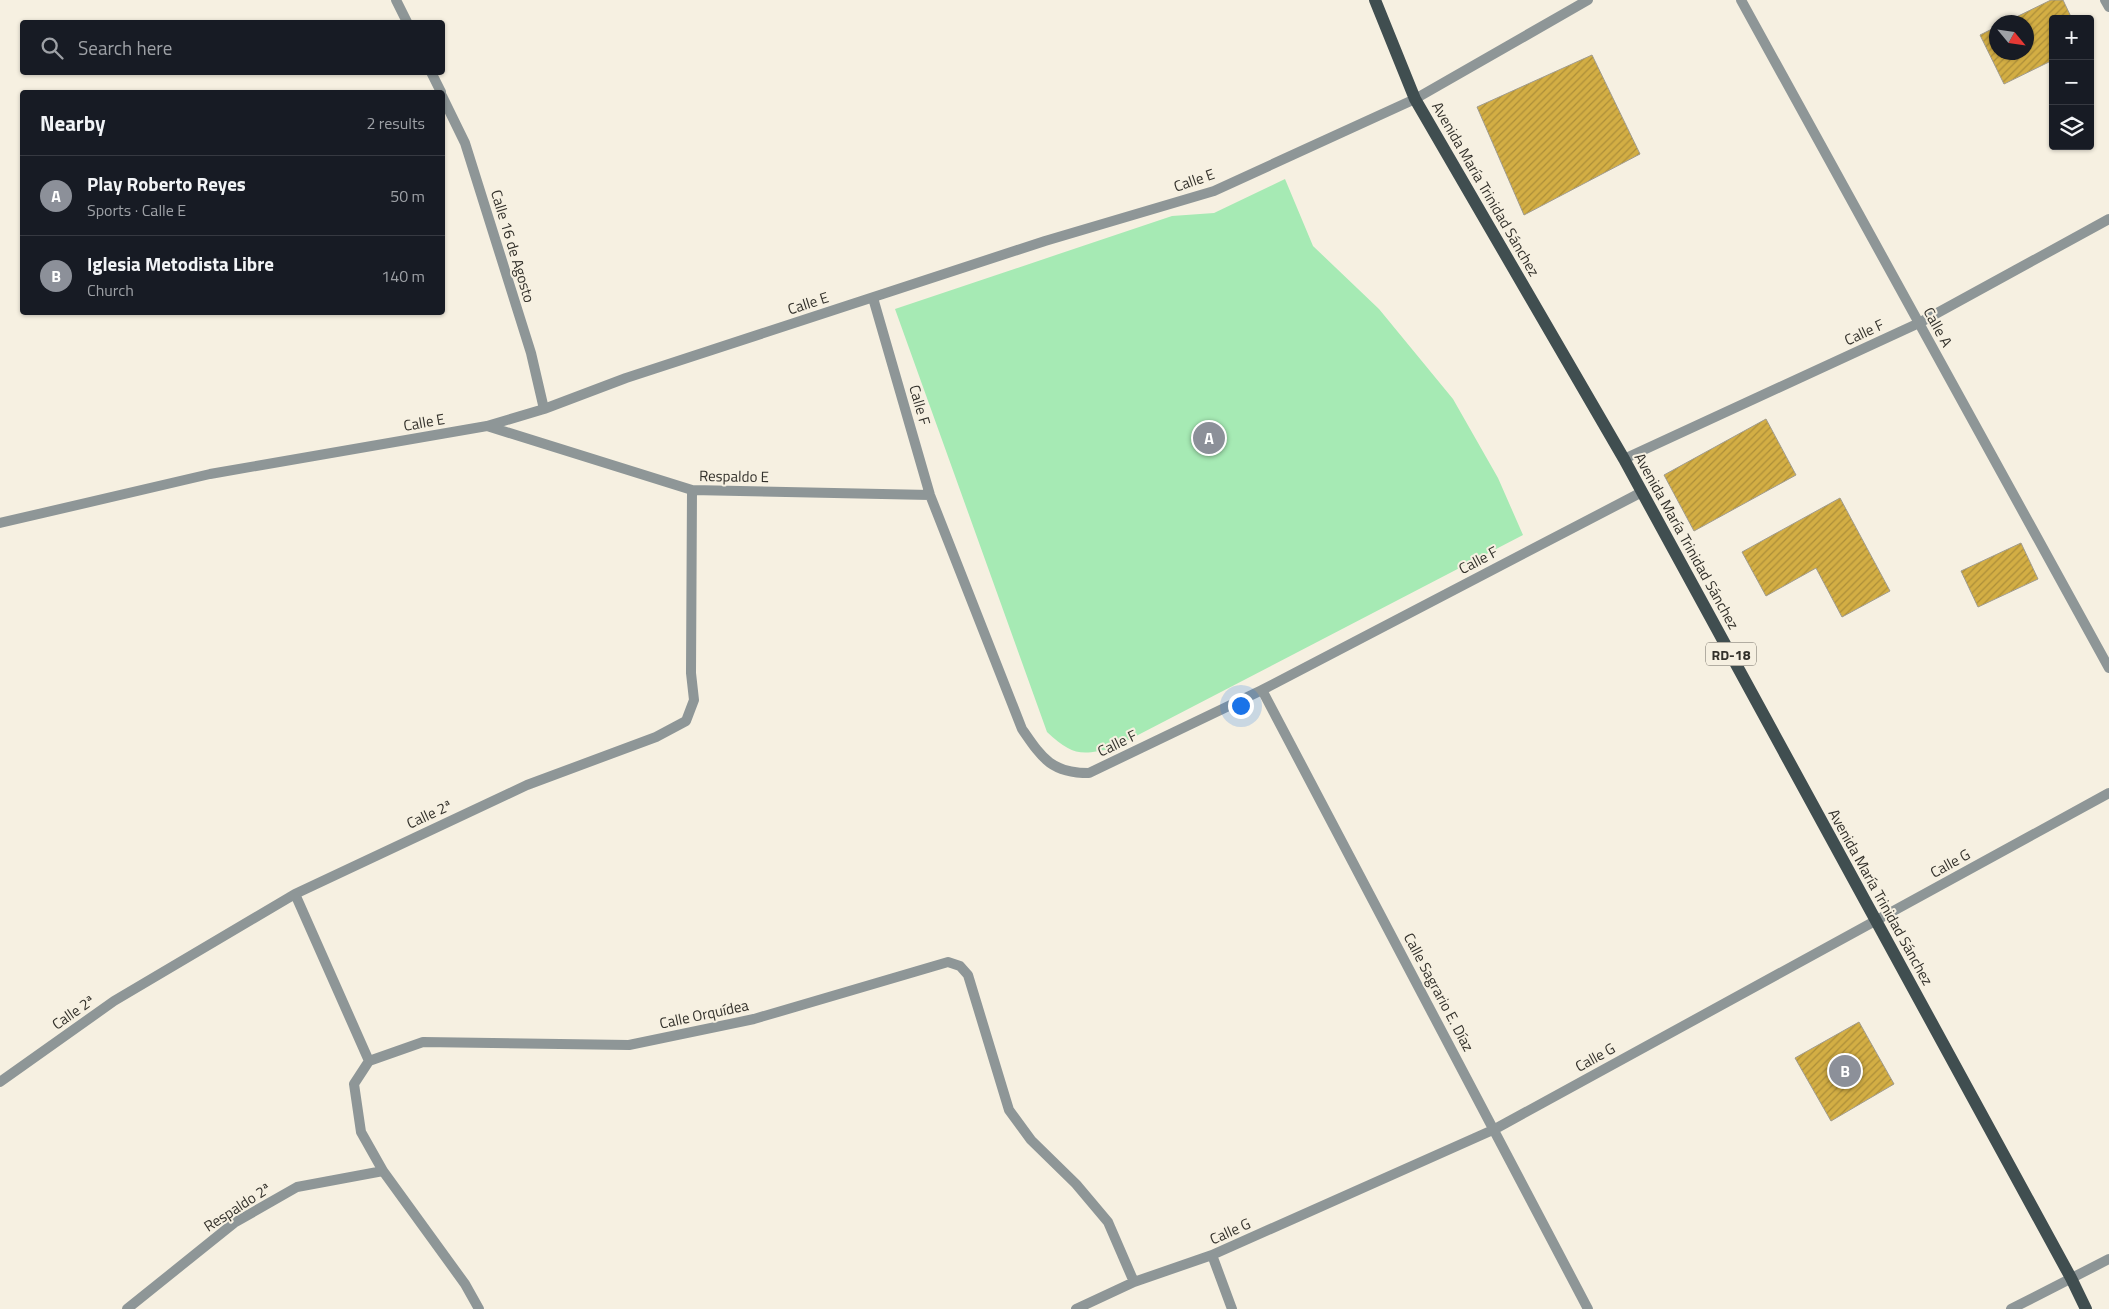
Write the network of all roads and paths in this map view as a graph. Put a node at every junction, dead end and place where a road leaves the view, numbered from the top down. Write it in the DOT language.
graph roads {
  1 [pos="396,0"];
  2 [pos="1375,0"];
  3 [pos="1588,0"];
  4 [pos="1741,0"];
  5 [pos="2105,0"];
  6 [pos="2109,7"];
  7 [pos="406,20"];
  8 [pos="432,75"];
  9 [pos="440,90"];
  10 [pos="1415,99"];
  11 [pos="445,100"];
  12 [pos="2109,219"];
  13 [pos="873,298"];
  14 [pos="1919,323"];
  15 [pos="544,409"];
  16 [pos="487,426"];
  17 [pos="1624,459"];
  18 [pos="692,490"];
  19 [pos="1642,492"];
  20 [pos="930,495"];
  21 [pos="0,523"];
  22 [pos="2109,668"];
  23 [pos="1262,690"];
  24 [pos="2109,793"];
  25 [pos="295,894"];
  26 [pos="1876,920"];
  27 [pos="369,1061"];
  28 [pos="0,1082"];
  29 [pos="1495,1129"];
  30 [pos="383,1172"];
  31 [pos="1212,1255"];
  32 [pos="2109,1259"];
  33 [pos="2071,1278"];
  34 [pos="1134,1282"];
  35 [pos="127,1309"];
  36 [pos="479,1309"];
  37 [pos="1076,1309"];
  38 [pos="1232,1309"];
  39 [pos="1588,1309"];
  40 [pos="2011,1309"];
  41 [pos="2086,1309"];
  1 -- 7 [label="street"];
  2 -- 10 [label="main road, Avenida María Trinidad Sánchez / RD-18"];
  3 -- 10 [label="street, Calle E"];
  4 -- 14 [label="street, Calle A"];
  5 -- 6 [label="street"];
  8 -- 9 [label="street, Calle 16 de Agosto"];
  10 -- 13 [label="street, Calle E"];
  10 -- 17 [label="main road, Avenida María Trinidad Sánchez / RD-18"];
  11 -- 15 [label="street, Calle 16 de Agosto"];
  12 -- 14 [label="street, Calle F"];
  13 -- 15 [label="street, Calle E"];
  13 -- 20 [label="street, Calle F"];
  14 -- 17 [label="street, Calle F"];
  14 -- 22 [label="street, Calle A"];
  15 -- 16 [label="street, Calle E"];
  16 -- 18 [label="street, Respaldo E"];
  16 -- 21 [label="street, Calle E"];
  17 -- 19 [label="main road, Avenida María Trinidad Sánchez / RD-18"];
  18 -- 20 [label="street, Respaldo E"];
  18 -- 25 [label="street, Calle 2ª"];
  19 -- 23 [label="street, Calle F"];
  19 -- 26 [label="main road, Avenida María Trinidad Sánchez / RD-18"];
  20 -- 23 [label="street, Calle F"];
  23 -- 29 [label="street, Calle Sagrario E. Díaz"];
  24 -- 26 [label="street, Calle G"];
  25 -- 27 [label="street"];
  25 -- 28 [label="street, Calle 2ª"];
  26 -- 29 [label="street, Calle G"];
  26 -- 33 [label="main road, Avenida María Trinidad Sánchez / RD-18"];
  27 -- 30 [label="street"];
  27 -- 34 [label="street, Calle Orquídea"];
  29 -- 31 [label="street, Calle G"];
  29 -- 39 [label="street, Calle Sagrario E. Díaz"];
  30 -- 35 [label="street, Respaldo 2ª"];
  30 -- 36 [label="street"];
  31 -- 34 [label="street, Calle G"];
  31 -- 38 [label="street"];
  32 -- 33 [label="street"];
  33 -- 40 [label="street"];
  33 -- 41 [label="main road, Avenida María Trinidad Sánchez / RD-18"];
  34 -- 37 [label="street, Calle G"];
}
